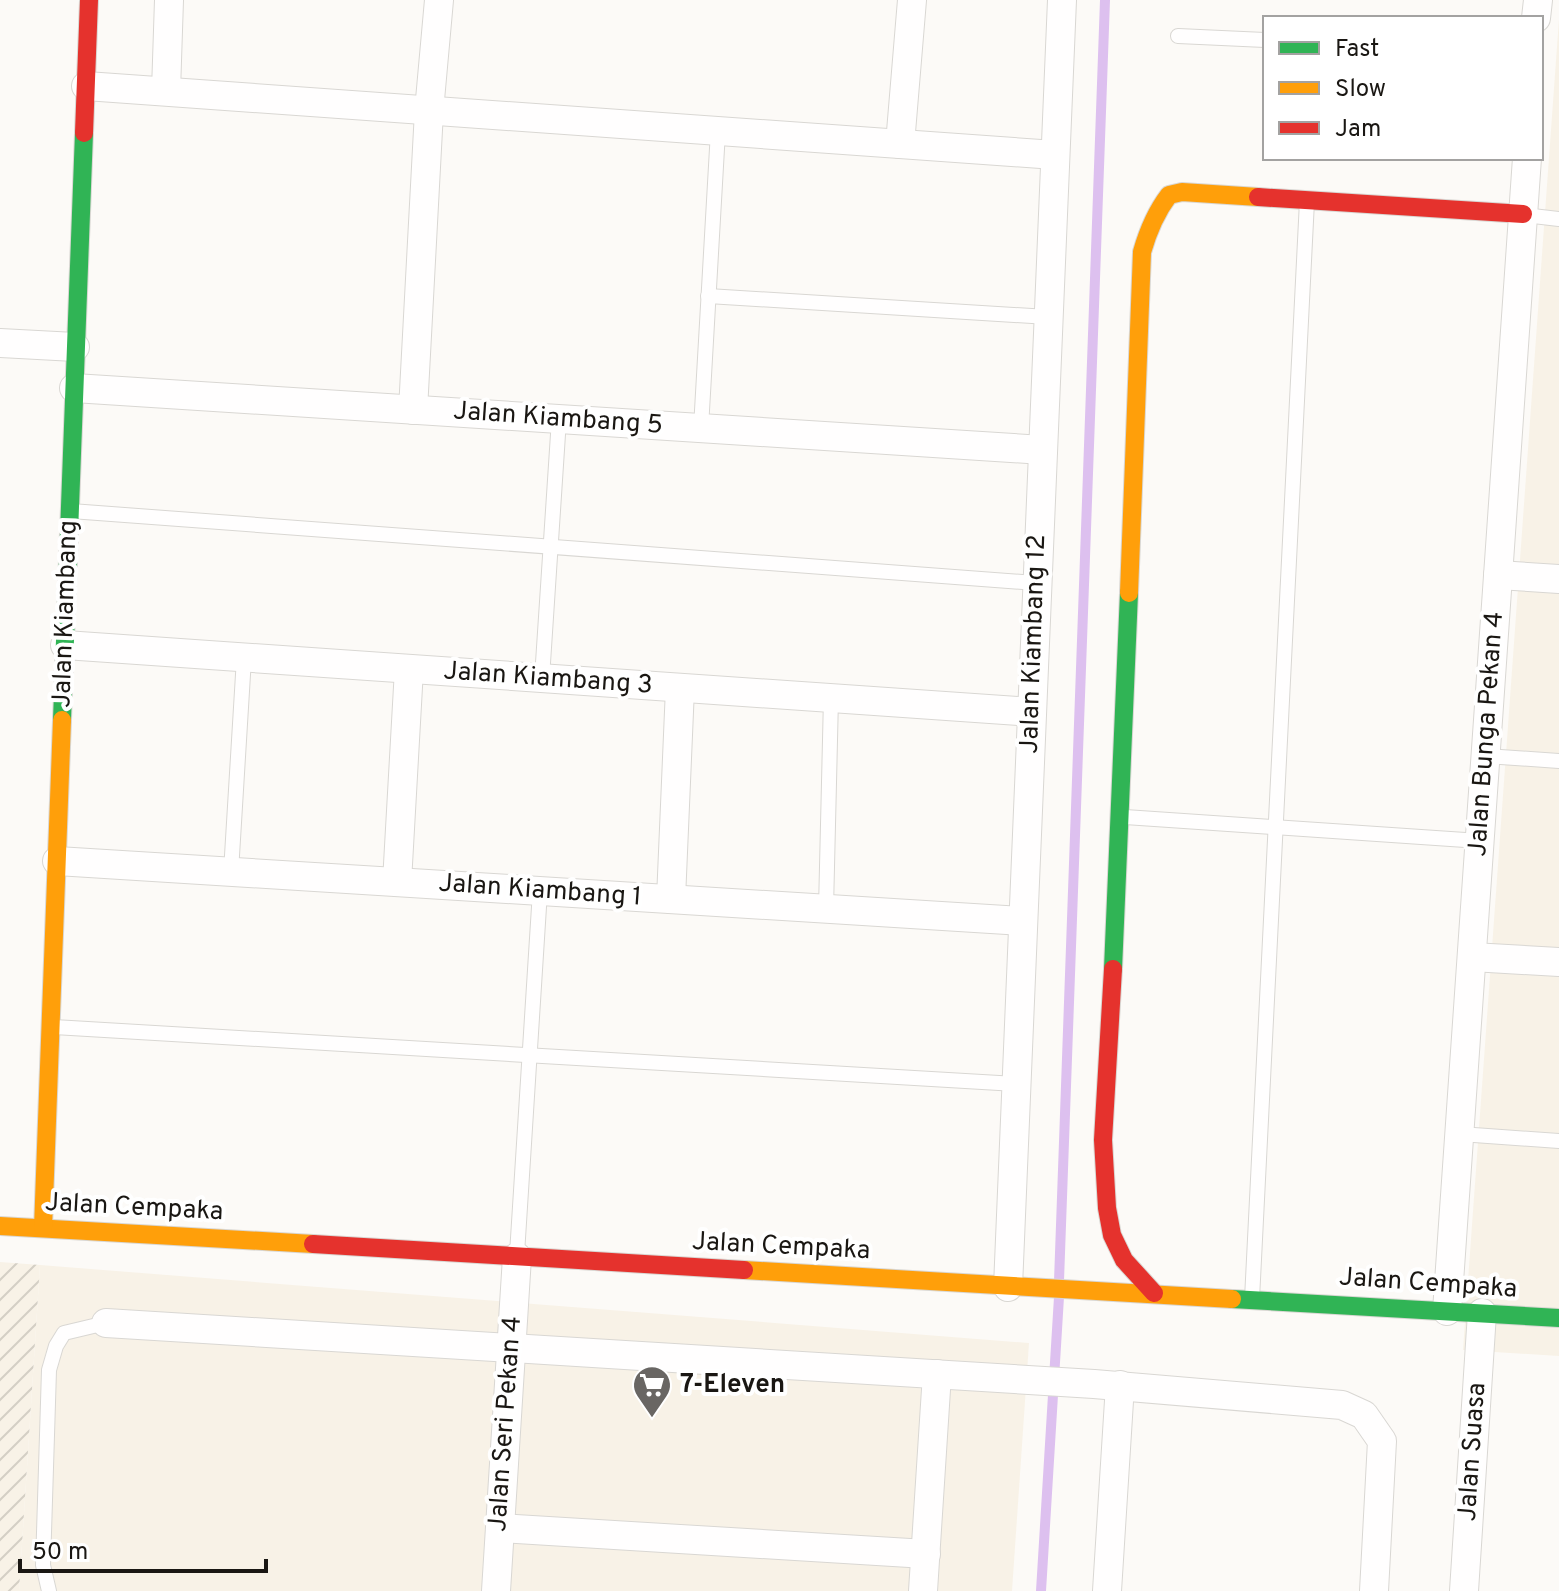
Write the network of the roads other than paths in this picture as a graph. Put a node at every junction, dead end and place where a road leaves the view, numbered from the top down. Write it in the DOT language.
graph roads {
  1 [pos="89,0"];
  2 [pos="169,0"];
  3 [pos="439,0"];
  4 [pos="912,0"];
  5 [pos="1062,0"];
  6 [pos="1178,36"];
  7 [pos="1263,40"];
  8 [pos="86,86"];
  9 [pos="166,91"];
  10 [pos="429,111"];
  11 [pos="718,131"];
  12 [pos="900,144"];
  13 [pos="1055,155"];
  14 [pos="1527,160"];
  15 [pos="1307,201"];
  16 [pos="1523,214"];
  17 [pos="1559,219"];
  18 [pos="708,296"];
  19 [pos="1048,317"];
  20 [pos="0,343"];
  21 [pos="75,347"];
  22 [pos="74,388"];
  23 [pos="413,410"];
  24 [pos="559,419"];
  25 [pos="701,428"];
  26 [pos="1043,450"];
  27 [pos="70,511"];
  28 [pos="551,547"];
  29 [pos="1498,575"];
  30 [pos="1559,579"];
  31 [pos="1036,583"];
  32 [pos="65,645"];
  33 [pos="244,658"];
  34 [pos="409,669"];
  35 [pos="542,678"];
  36 [pos="680,688"];
  37 [pos="831,698"];
  38 [pos="1032,712"];
  39 [pos="1486,756"];
  40 [pos="1559,761"];
  41 [pos="1121,817"];
  42 [pos="1275,828"];
  43 [pos="1480,841"];
  44 [pos="57,861"];
  45 [pos="231,872"];
  46 [pos="397,882"];
  47 [pos="540,891"];
  48 [pos="671,899"];
  49 [pos="826,909"];
  50 [pos="1023,921"];
  51 [pos="1472,957"];
  52 [pos="1559,962"];
  53 [pos="50,1027"];
  54 [pos="530,1055"];
  55 [pos="1016,1084"];
  56 [pos="1460,1134"];
  57 [pos="1559,1141"];
  58 [pos="0,1226"];
  59 [pos="43,1228"];
  60 [pos="517,1257"];
  61 [pos="1008,1287"];
  62 [pos="1154,1293"];
  63 [pos="1252,1299"];
  64 [pos="1447,1311"];
  65 [pos="1482,1313"];
  66 [pos="1559,1318"];
  67 [pos="106,1323"];
  68 [pos="511,1348"];
  69 [pos="937,1374"];
  70 [pos="1107,1384"];
  71 [pos="500,1528"];
  72 [pos="926,1554"];
  73 [pos="49,1591"];
  74 [pos="496,1591"];
  75 [pos="923,1591"];
  76 [pos="1107,1591"];
  77 [pos="1374,1591"];
  78 [pos="1464,1591"];
  1 -- 8 [label="street, Jalan Kiambang"];
  2 -- 9 [label="street"];
  3 -- 10 [label="street"];
  4 -- 12 [label="street"];
  5 -- 13 [label="street, Jalan Kiambang 12"];
  6 -- 7 [label="lane"];
  8 -- 9 [label="street"];
  8 -- 21 [label="street, Jalan Kiambang"];
  9 -- 10 [label="street"];
  10 -- 11 [label="street"];
  10 -- 23 [label="street"];
  11 -- 12 [label="street"];
  11 -- 18 [label="lane"];
  12 -- 13 [label="street"];
  13 -- 19 [label="street, Jalan Kiambang 12"];
  14 -- 16 [label="street, Jalan Bunga Pekan 4"];
  15 -- 16 [label="street"];
  15 -- 41 [label="street"];
  15 -- 42 [label="lane"];
  16 -- 17 [label="lane"];
  16 -- 29 [label="street, Jalan Bunga Pekan 4"];
  18 -- 19 [label="lane"];
  18 -- 25 [label="lane"];
  19 -- 26 [label="street, Jalan Kiambang 12"];
  20 -- 21 [label="street"];
  21 -- 22 [label="street, Jalan Kiambang"];
  22 -- 23 [label="street, Jalan Kiambang 5"];
  22 -- 27 [label="street, Jalan Kiambang"];
  23 -- 24 [label="street, Jalan Kiambang 5"];
  24 -- 25 [label="street, Jalan Kiambang 5"];
  24 -- 28 [label="lane"];
  25 -- 26 [label="street, Jalan Kiambang 5"];
  26 -- 31 [label="street, Jalan Kiambang 12"];
  27 -- 28 [label="lane"];
  27 -- 32 [label="street, Jalan Kiambang"];
  28 -- 31 [label="lane"];
  28 -- 35 [label="lane"];
  29 -- 30 [label="street"];
  29 -- 39 [label="street, Jalan Bunga Pekan 4"];
  31 -- 38 [label="street, Jalan Kiambang 12"];
  32 -- 33 [label="street, Jalan Kiambang 3"];
  32 -- 44 [label="street, Jalan Kiambang"];
  33 -- 34 [label="street, Jalan Kiambang 3"];
  33 -- 45 [label="lane"];
  34 -- 35 [label="street, Jalan Kiambang 3"];
  34 -- 46 [label="street"];
  35 -- 36 [label="street, Jalan Kiambang 3"];
  36 -- 37 [label="street, Jalan Kiambang 3"];
  36 -- 48 [label="street"];
  37 -- 38 [label="street, Jalan Kiambang 3"];
  37 -- 49 [label="lane"];
  38 -- 50 [label="street, Jalan Kiambang 12"];
  39 -- 40 [label="lane"];
  39 -- 43 [label="street, Jalan Bunga Pekan 4"];
  41 -- 42 [label="lane"];
  41 -- 62 [label="street"];
  42 -- 43 [label="lane"];
  42 -- 63 [label="lane"];
  43 -- 51 [label="street, Jalan Bunga Pekan 4"];
  44 -- 45 [label="street, Jalan Kiambang 1"];
  44 -- 53 [label="street, Jalan Kiambang"];
  45 -- 46 [label="street, Jalan Kiambang 1"];
  46 -- 47 [label="street, Jalan Kiambang 1"];
  47 -- 48 [label="street, Jalan Kiambang 1"];
  47 -- 54 [label="lane"];
  48 -- 49 [label="street, Jalan Kiambang 1"];
  49 -- 50 [label="street, Jalan Kiambang 1"];
  50 -- 55 [label="street, Jalan Kiambang 12"];
  51 -- 52 [label="street"];
  51 -- 56 [label="street, Jalan Bunga Pekan 4"];
  53 -- 54 [label="lane"];
  53 -- 59 [label="street, Jalan Kiambang"];
  54 -- 55 [label="lane"];
  54 -- 60 [label="lane"];
  55 -- 61 [label="street, Jalan Kiambang 12"];
  56 -- 57 [label="lane"];
  56 -- 64 [label="street, Jalan Bunga Pekan 4"];
  58 -- 59 [label="street, Jalan Cempaka"];
  59 -- 60 [label="street, Jalan Cempaka"];
  60 -- 61 [label="street, Jalan Cempaka"];
  60 -- 68 [label="street, Jalan Seri Pekan 4"];
  61 -- 62 [label="street, Jalan Cempaka"];
  62 -- 63 [label="street, Jalan Cempaka"];
  63 -- 64 [label="street, Jalan Cempaka"];
  64 -- 65 [label="street, Jalan Cempaka"];
  65 -- 66 [label="street, Jalan Cempaka"];
  65 -- 78 [label="street, Jalan Suasa"];
  67 -- 68 [label="street"];
  67 -- 73 [label="lane"];
  68 -- 69 [label="street"];
  68 -- 71 [label="street, Jalan Seri Pekan 4"];
  69 -- 70 [label="street"];
  69 -- 72 [label="street"];
  70 -- 76 [label="street"];
  70 -- 77 [label="street"];
  71 -- 72 [label="street"];
  71 -- 74 [label="street, Jalan Seri Pekan 4"];
  72 -- 75 [label="street"];
}
